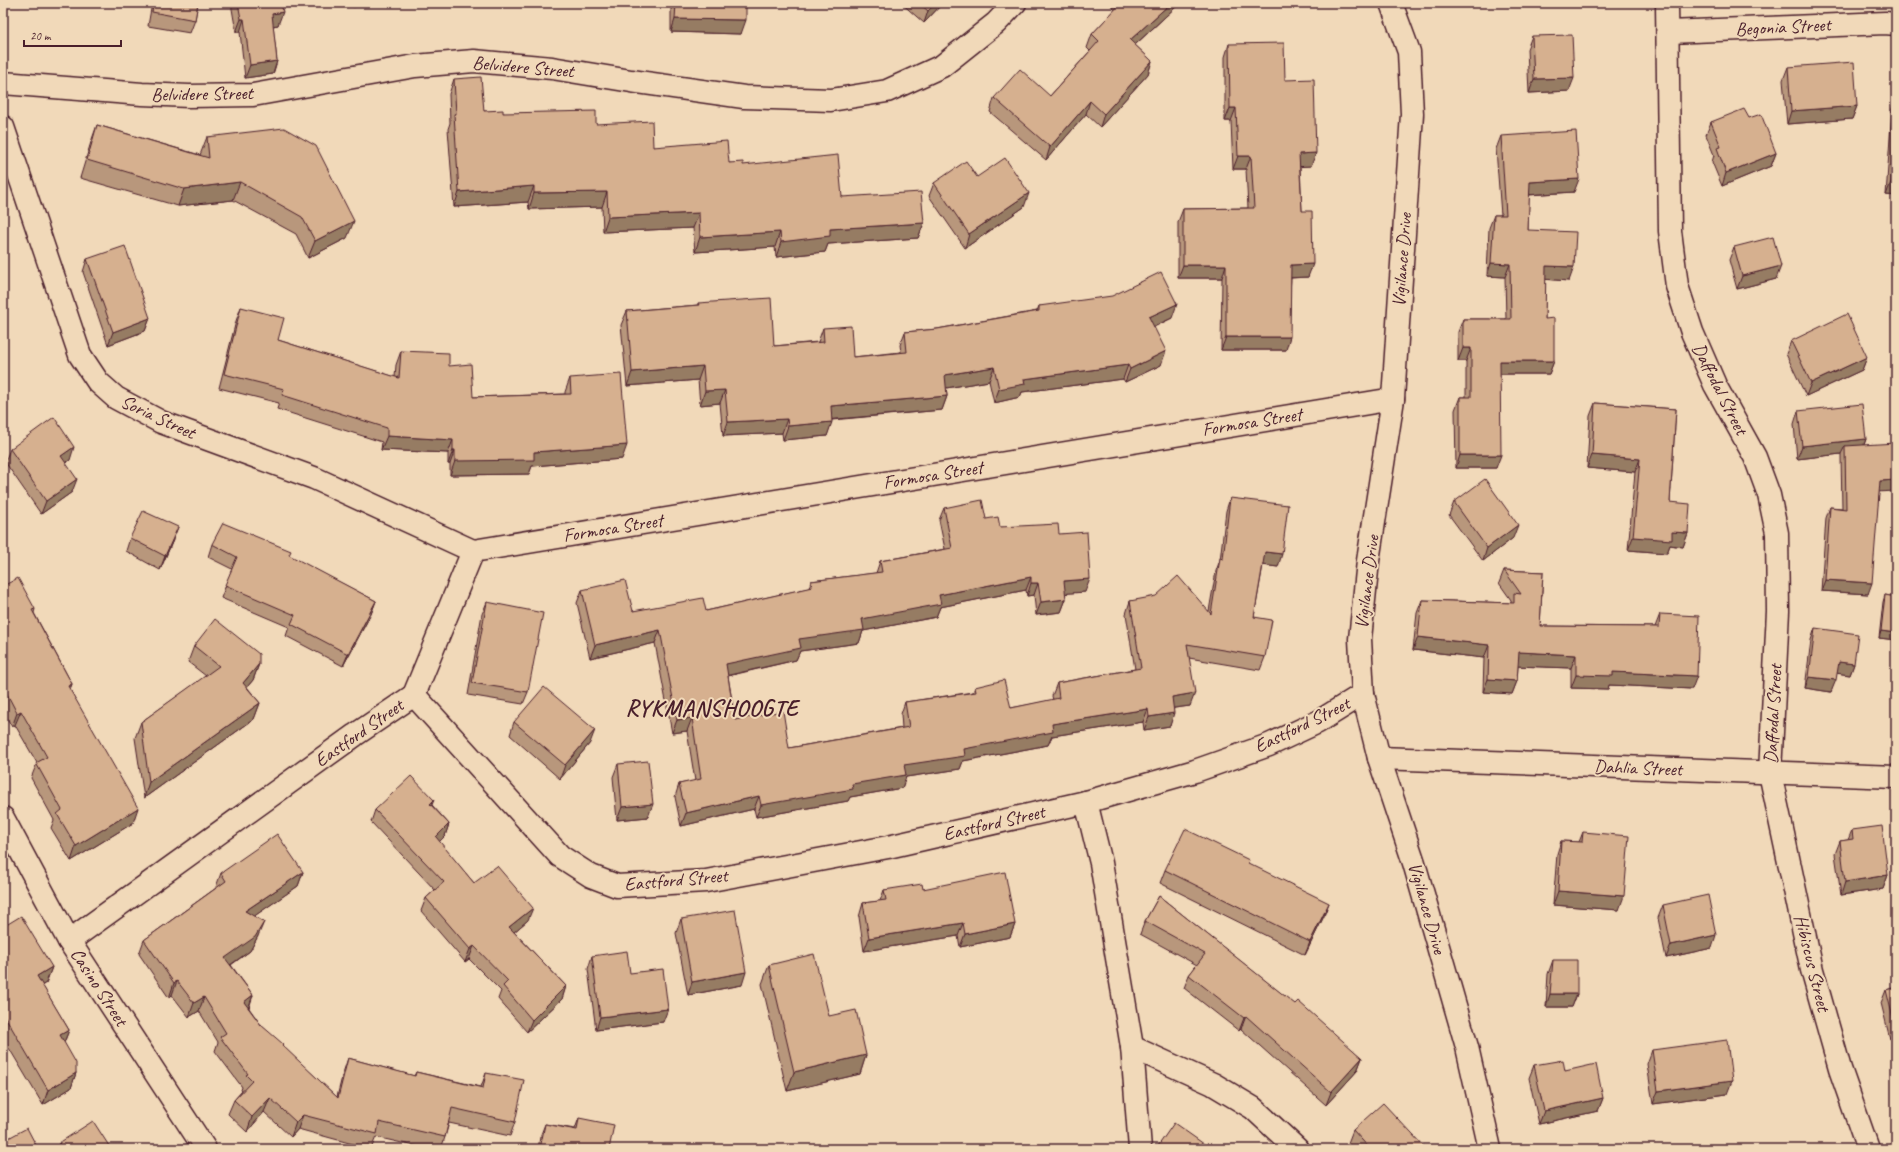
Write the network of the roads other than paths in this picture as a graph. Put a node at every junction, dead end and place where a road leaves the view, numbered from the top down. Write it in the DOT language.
graph roads {
  1 [pos="1015,3"];
  2 [pos="1391,3"];
  3 [pos="1667,3"];
  4 [pos="1896,24"];
  5 [pos="1669,32"];
  6 [pos="3,83"];
  7 [pos="3,127"];
  8 [pos="1393,399"];
  9 [pos="473,551"];
  10 [pos="1363,694"];
  11 [pos="414,695"];
  12 [pos="1379,758"];
  13 [pos="1770,773"];
  14 [pos="1896,777"];
  15 [pos="1086,802"];
  16 [pos="3,818"];
  17 [pos="69,941"];
  18 [pos="1132,1046"];
  19 [pos="205,1149"];
  20 [pos="1140,1149"];
  21 [pos="1297,1149"];
  22 [pos="1490,1149"];
  23 [pos="1868,1149"];
  1 -- 6 [label="street, Belvidere Street"];
  2 -- 8 [label="street, Vigilance Drive"];
  3 -- 5 [label="street, Daffodal Street"];
  4 -- 5 [label="street, Begonia Street"];
  5 -- 13 [label="street, Daffodal Street"];
  7 -- 9 [label="street, Soria Street"];
  8 -- 9 [label="street, Formosa Street"];
  8 -- 10 [label="street, Vigilance Drive"];
  9 -- 11 [label="street"];
  10 -- 12 [label="street, Vigilance Drive"];
  10 -- 15 [label="street, Eastford Street"];
  11 -- 15 [label="street, Eastford Street"];
  11 -- 17 [label="street, Eastford Street"];
  12 -- 13 [label="street, Dahlia Street"];
  12 -- 22 [label="street, Vigilance Drive"];
  13 -- 14 [label="street, Dahlia Street"];
  13 -- 23 [label="street, Hibiscus Street"];
  15 -- 18 [label="street"];
  16 -- 17 [label="street, Casino Street"];
  17 -- 19 [label="street, Casino Street"];
  18 -- 20 [label="street"];
  18 -- 21 [label="street"];
}
